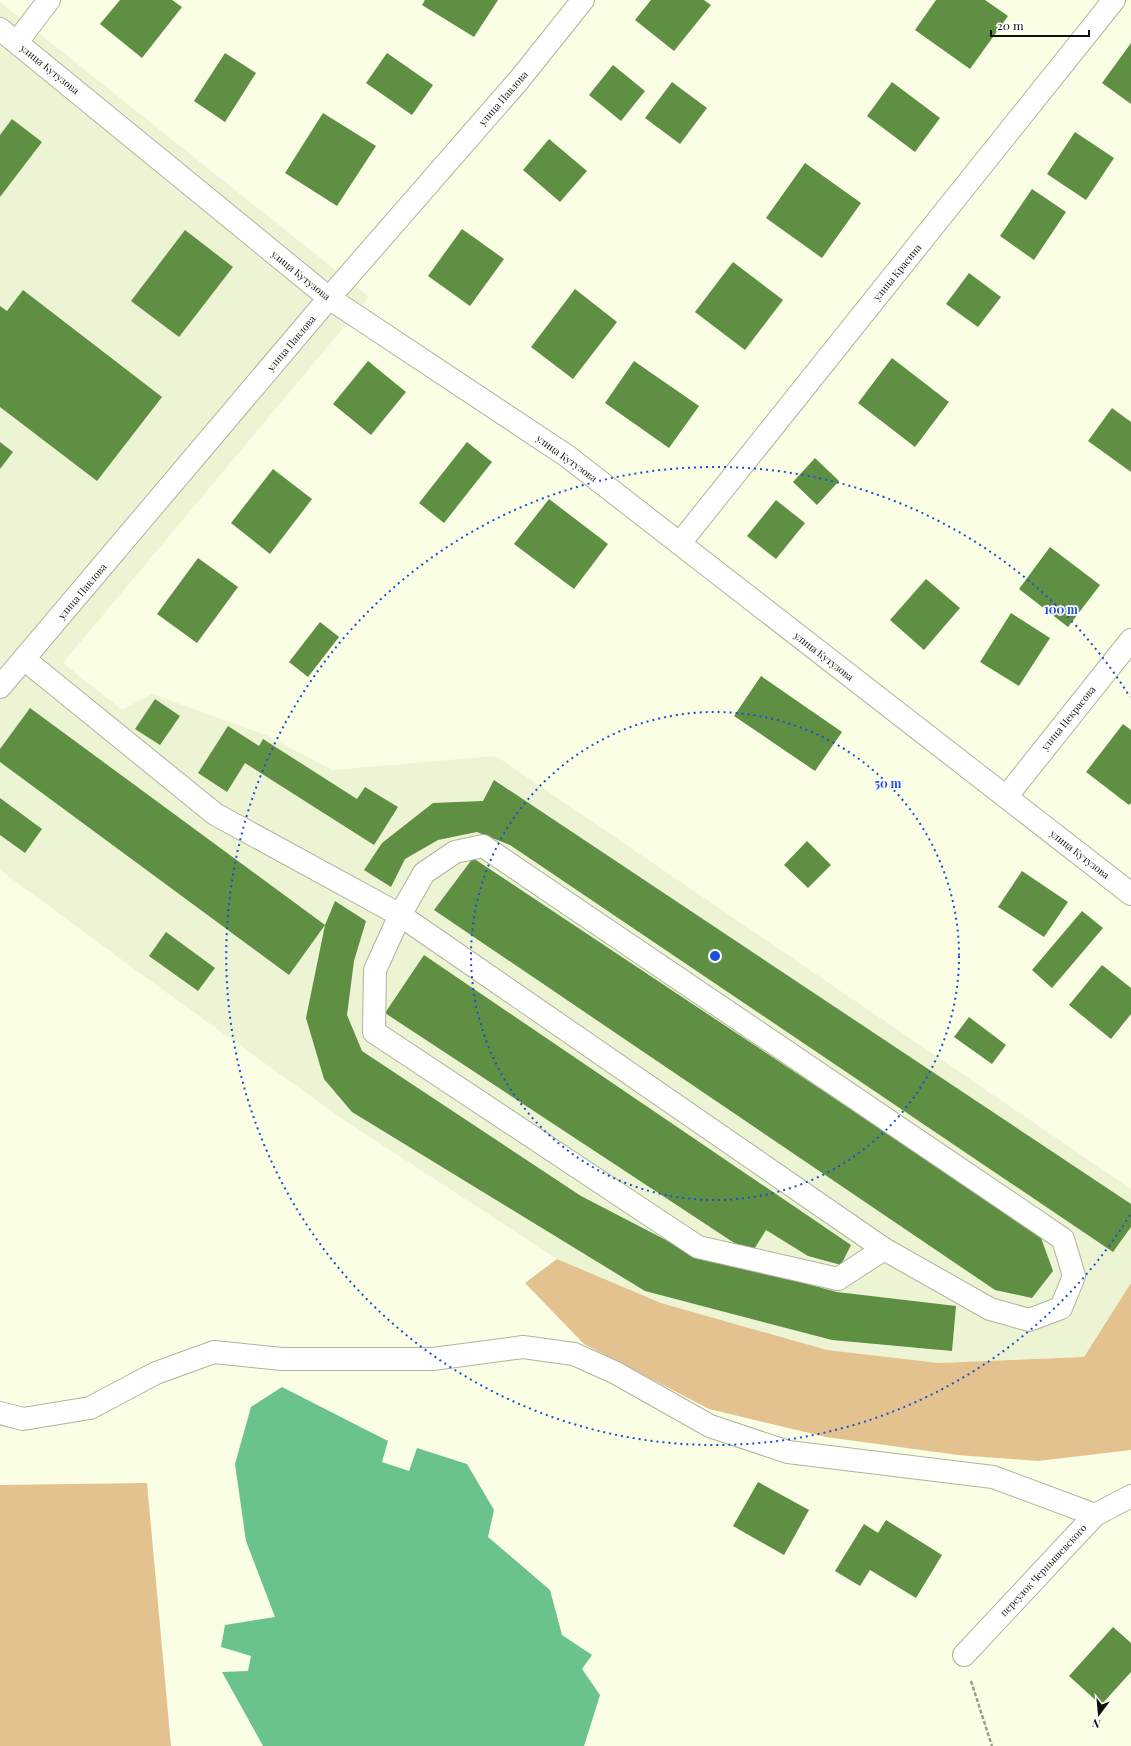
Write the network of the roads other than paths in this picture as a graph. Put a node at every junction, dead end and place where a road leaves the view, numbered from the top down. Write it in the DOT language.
graph roads {
  1 [pos="49,0"];
  2 [pos="583,0"];
  3 [pos="1114,0"];
  4 [pos="8,35"];
  5 [pos="329,298"];
  6 [pos="680,544"];
  7 [pos="1131,640"];
  8 [pos="24,659"];
  9 [pos="0,688"];
  10 [pos="1006,796"];
  11 [pos="1131,894"];
  12 [pos="400,916"];
  13 [pos="884,1249"];
  14 [pos="0,1412"];
  15 [pos="1131,1496"];
  16 [pos="1095,1515"];
  17 [pos="964,1655"];
  1 -- 4 [label="street"];
  2 -- 5 [label="street, улица Павлова"];
  3 -- 6 [label="street, улица Красина"];
  4 -- 5 [label="street, улица Кутузова"];
  5 -- 6 [label="street, улица Кутузова"];
  5 -- 8 [label="street, улица Павлова"];
  6 -- 10 [label="street, улица Кутузова"];
  7 -- 10 [label="street, улица Некрасова"];
  8 -- 9 [label="street, улица Павлова"];
  8 -- 12 [label="street"];
  10 -- 11 [label="street, улица Кутузова"];
  12 -- 13 [label="street"];
  12 -- 13 [label="street"];
  12 -- 13 [label="street"];
  14 -- 16 [label="street"];
  15 -- 16 [label="street, переулок Чернышевского"];
  16 -- 17 [label="street, переулок Чернышевского"];
}
